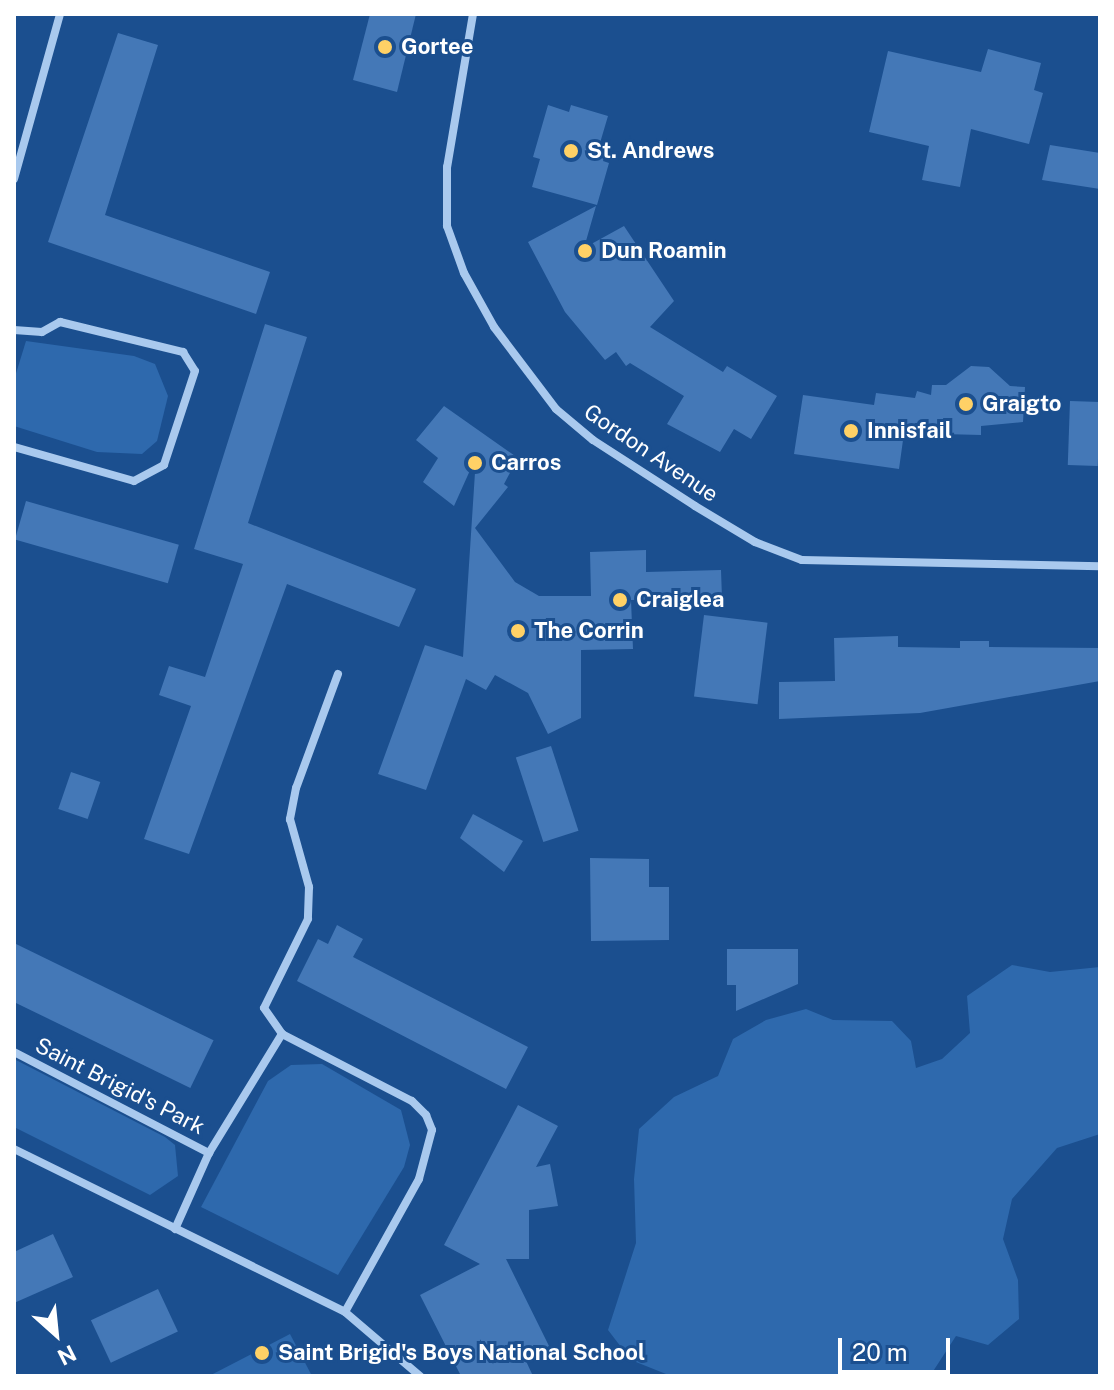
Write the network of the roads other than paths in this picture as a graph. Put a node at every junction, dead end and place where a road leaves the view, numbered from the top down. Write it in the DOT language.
graph roads {
  1 [pos="60,14"];
  2 [pos="473,14"];
  3 [pos="14,179"];
  4 [pos="14,330"];
  5 [pos="14,447"];
  6 [pos="1100,566"];
  7 [pos="338,674"];
  8 [pos="282,1034"];
  9 [pos="14,1052"];
  10 [pos="14,1149"];
  11 [pos="209,1153"];
  12 [pos="175,1229"];
  13 [pos="345,1312"];
  14 [pos="420,1376"];
  1 -- 3 [label="street"];
  2 -- 6 [label="street, Gordon Avenue"];
  4 -- 5 [label="street"];
  7 -- 8 [label="street"];
  8 -- 11 [label="street, Saint Brigid's Park"];
  8 -- 13 [label="street"];
  9 -- 11 [label="street, Saint Brigid's Park"];
  10 -- 12 [label="street"];
  11 -- 12 [label="street, Saint Brigid's Park"];
  12 -- 13 [label="street"];
  13 -- 14 [label="street"];
}
